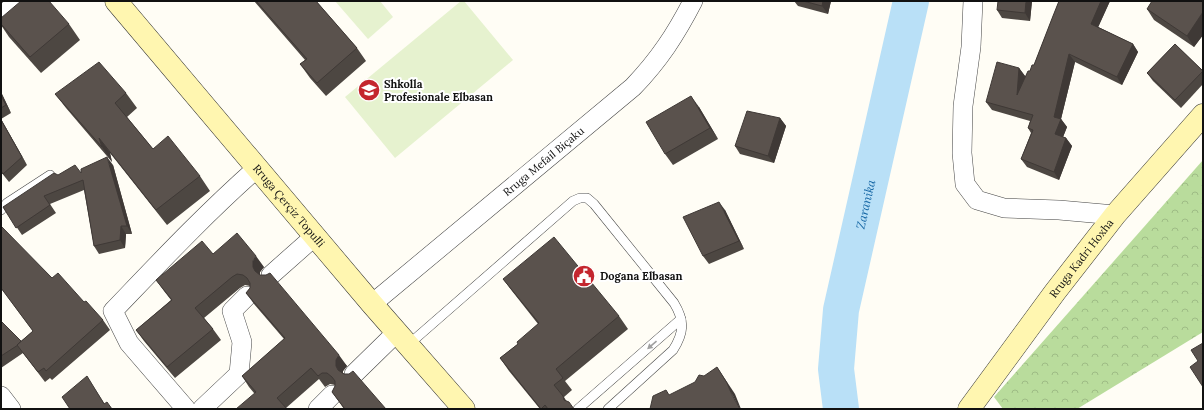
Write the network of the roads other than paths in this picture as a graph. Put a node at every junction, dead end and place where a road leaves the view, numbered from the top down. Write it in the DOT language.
graph roads {
  1 [pos="18,1"];
  2 [pos="116,1"];
  3 [pos="693,1"];
  4 [pos="973,1"];
  5 [pos="1,17"];
  6 [pos="1203,115"];
  7 [pos="257,168"];
  8 [pos="50,175"];
  9 [pos="1,210"];
  10 [pos="1115,215"];
  11 [pos="315,236"];
  12 [pos="271,275"];
  13 [pos="247,296"];
  14 [pos="372,304"];
  15 [pos="682,319"];
  16 [pos="403,339"];
  17 [pos="354,374"];
  18 [pos="332,395"];
  19 [pos="1,396"];
  20 [pos="10,409"];
  21 [pos="186,409"];
  22 [pos="202,409"];
  23 [pos="318,409"];
  24 [pos="464,409"];
  25 [pos="578,409"];
  26 [pos="608,409"];
  27 [pos="969,409"];
  1 -- 5 [label="street"];
  2 -- 7 [label="main road, Rruga Çerçiz Topulli"];
  3 -- 14 [label="street, Rruga Mefail Biçaku"];
  4 -- 10 [label="street"];
  6 -- 10 [label="main road, Rruga Kadri Hoxha"];
  7 -- 11 [label="main road, Rruga Çerçiz Topulli"];
  7 -- 21 [label="street"];
  8 -- 9 [label="lane"];
  10 -- 27 [label="main road, Rruga Kadri Hoxha"];
  11 -- 12 [label="street"];
  11 -- 14 [label="main road, Rruga Çerçiz Topulli"];
  13 -- 22 [label="street"];
  14 -- 16 [label="main road, Rruga Çerçiz Topulli"];
  15 -- 16 [label="lane"];
  15 -- 25 [label="lane, one-way"];
  15 -- 26 [label="lane"];
  16 -- 17 [label="street"];
  16 -- 24 [label="main road, Rruga Çerçiz Topulli"];
  18 -- 23 [label="street"];
  19 -- 20 [label="street"];
}
